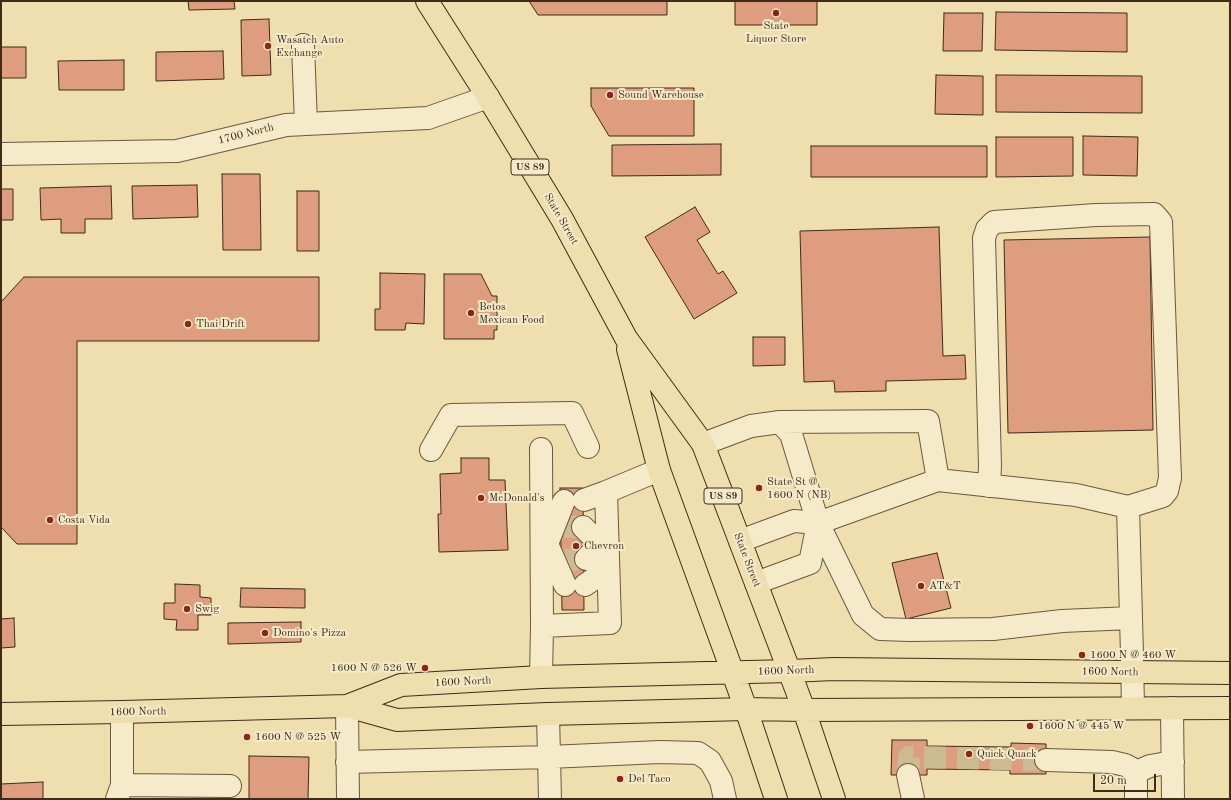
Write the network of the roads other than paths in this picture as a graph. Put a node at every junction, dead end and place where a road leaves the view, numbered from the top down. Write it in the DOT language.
graph roads {
  1 [pos="427,1"];
  2 [pos="303,46"];
  3 [pos="488,97"];
  4 [pos="306,124"];
  5 [pos="1,154"];
  6 [pos="626,338"];
  7 [pos="780,422"];
  8 [pos="703,444"];
  9 [pos="588,447"];
  10 [pos="541,449"];
  11 [pos="431,450"];
  12 [pos="659,470"];
  13 [pos="938,480"];
  14 [pos="989,486"];
  15 [pos="606,492"];
  16 [pos="1128,507"];
  17 [pos="818,522"];
  18 [pos="740,541"];
  19 [pos="544,544"];
  20 [pos="604,544"];
  21 [pos="608,569"];
  22 [pos="756,583"];
  23 [pos="1131,618"];
  24 [pos="542,626"];
  25 [pos="790,671"];
  26 [pos="733,672"];
  27 [pos="1132,672"];
  28 [pos="1230,674"];
  29 [pos="541,677"];
  30 [pos="347,706"];
  31 [pos="1133,708"];
  32 [pos="1172,708"];
  33 [pos="1230,708"];
  34 [pos="746,709"];
  35 [pos="804,710"];
  36 [pos="122,712"];
  37 [pos="1,714"];
  38 [pos="548,714"];
  39 [pos="549,757"];
  40 [pos="1046,760"];
  41 [pos="347,762"];
  42 [pos="1173,762"];
  43 [pos="1134,773"];
  44 [pos="908,775"];
  45 [pos="230,786"];
  46 [pos="120,792"];
  47 [pos="348,799"];
  48 [pos="550,799"];
  49 [pos="725,799"];
  50 [pos="776,799"];
  51 [pos="834,799"];
  52 [pos="913,799"];
  53 [pos="1136,799"];
  54 [pos="1173,799"];
  1 -- 3 [label="main road, State Street / US 89"];
  2 -- 4 [label="street"];
  3 -- 4 [label="street, 1700 North"];
  3 -- 6 [label="main road, State Street / US 89"];
  4 -- 5 [label="street, 1700 North"];
  6 -- 8 [label="main road, State Street / US 89"];
  6 -- 12 [label="main road, State Street / US 89"];
  7 -- 8 [label="street"];
  7 -- 13 [label="street"];
  7 -- 17 [label="street"];
  8 -- 18 [label="main road, State Street / US 89"];
  9 -- 11 [label="street"];
  10 -- 19 [label="street"];
  12 -- 15 [label="street"];
  12 -- 26 [label="main road, State Street / US 89"];
  13 -- 14 [label="street"];
  13 -- 17 [label="street"];
  14 -- 16 [label="street"];
  14 -- 16 [label="street"];
  15 -- 19 [label="street"];
  15 -- 20 [label="street"];
  16 -- 23 [label="street"];
  17 -- 18 [label="street"];
  17 -- 22 [label="street"];
  17 -- 23 [label="street"];
  18 -- 22 [label="main road, State Street / US 89"];
  19 -- 20 [label="street"];
  19 -- 20 [label="street"];
  19 -- 21 [label="street"];
  19 -- 24 [label="street"];
  20 -- 21 [label="street"];
  21 -- 24 [label="street"];
  22 -- 25 [label="main road, State Street / US 89"];
  23 -- 27 [label="street"];
  24 -- 29 [label="street"];
  25 -- 26 [label="main road, 1600 North"];
  25 -- 27 [label="main road, 1600 North"];
  25 -- 35 [label="main road, State Street / US 89"];
  26 -- 29 [label="main road, 1600 North"];
  26 -- 34 [label="main road, State Street / US 89"];
  27 -- 28 [label="main road, 1600 North"];
  27 -- 31 [label="street"];
  29 -- 30 [label="main road, 1600 North"];
  30 -- 36 [label="main road, 1600 North"];
  30 -- 38 [label="main road, 1600 North"];
  30 -- 41 [label="street"];
  31 -- 32 [label="main road, 1600 North"];
  31 -- 35 [label="main road, 1600 North"];
  32 -- 33 [label="main road, 1600 North"];
  32 -- 42 [label="street"];
  34 -- 35 [label="main road, 1600 North"];
  34 -- 38 [label="main road, 1600 North"];
  34 -- 50 [label="main road, State Street / US 89"];
  35 -- 51 [label="main road, State Street / US 89"];
  36 -- 37 [label="main road, 1600 North"];
  36 -- 46 [label="street"];
  38 -- 39 [label="street"];
  39 -- 41 [label="street"];
  39 -- 48 [label="street"];
  39 -- 49 [label="street"];
  40 -- 43 [label="street"];
  41 -- 47 [label="street"];
  42 -- 43 [label="street"];
  42 -- 54 [label="street"];
  43 -- 53 [label="street"];
  44 -- 52 [label="street"];
  45 -- 46 [label="street"];
}
